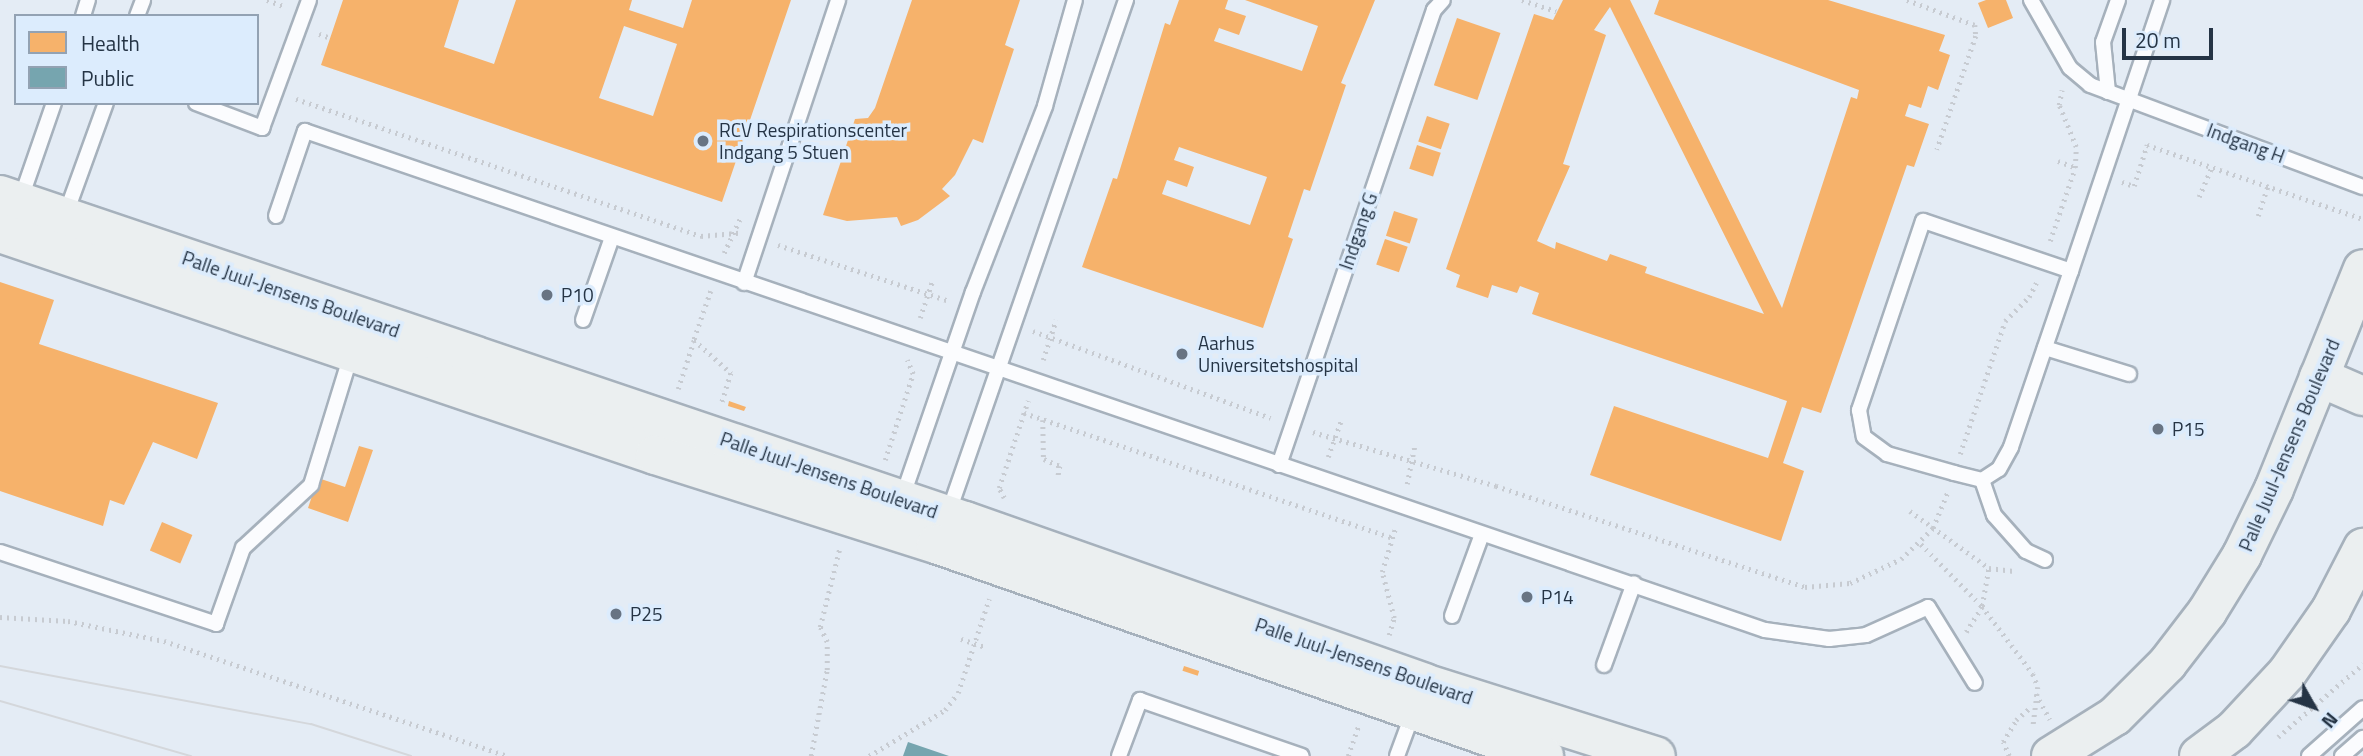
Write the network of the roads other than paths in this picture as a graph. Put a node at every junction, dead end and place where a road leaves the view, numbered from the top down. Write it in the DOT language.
graph roads {
  1 [pos="309,0"];
  2 [pos="838,0"];
  3 [pos="1075,0"];
  4 [pos="1126,0"];
  5 [pos="1443,0"];
  6 [pos="2031,0"];
  7 [pos="2118,0"];
  8 [pos="2162,0"];
  9 [pos="2108,92"];
  10 [pos="2128,100"];
  11 [pos="53,105"];
  12 [pos="105,105"];
  13 [pos="201,105"];
  14 [pos="2363,187"];
  15 [pos="276,216"];
  16 [pos="9,217"];
  17 [pos="58,234"];
  18 [pos="611,237"];
  19 [pos="2363,269"];
  20 [pos="2071,271"];
  21 [pos="744,283"];
  22 [pos="583,320"];
  23 [pos="357,335"];
  24 [pos="2349,342"];
  25 [pos="2045,348"];
  26 [pos="953,353"];
  27 [pos="1001,367"];
  28 [pos="2129,374"];
  29 [pos="2319,377"];
  30 [pos="2363,396"];
  31 [pos="1279,465"];
  32 [pos="1982,480"];
  33 [pos="896,515"];
  34 [pos="942,529"];
  35 [pos="1482,534"];
  36 [pos="2363,548"];
  37 [pos="0,552"];
  38 [pos="2045,560"];
  39 [pos="1634,583"];
  40 [pos="1452,616"];
  41 [pos="1604,665"];
  42 [pos="1975,683"];
  43 [pos="1419,697"];
  44 [pos="2363,708"];
  45 [pos="2363,738"];
  46 [pos="1119,756"];
  47 [pos="1302,756"];
  48 [pos="1397,756"];
  49 [pos="1544,756"];
  50 [pos="1656,756"];
  51 [pos="2051,756"];
  52 [pos="2199,756"];
  53 [pos="2309,756"];
  54 [pos="2342,756"];
  1 -- 13 [label="lane"];
  2 -- 21 [label="lane"];
  3 -- 26 [label="lane"];
  4 -- 27 [label="lane"];
  5 -- 31 [label="lane, Indgang G"];
  6 -- 9 [label="lane, Indgang H"];
  7 -- 9 [label="lane"];
  8 -- 10 [label="lane"];
  9 -- 10 [label="lane, Indgang H"];
  10 -- 14 [label="lane, Indgang H"];
  10 -- 20 [label="lane"];
  11 -- 16 [label="lane"];
  12 -- 17 [label="lane"];
  15 -- 18 [label="lane"];
  16 -- 17 [label="street, Palle Juul-Jensens Boulevard"];
  17 -- 23 [label="street, Palle Juul-Jensens Boulevard"];
  18 -- 21 [label="lane"];
  18 -- 22 [label="lane"];
  19 -- 24 [label="street, Palle Juul-Jensens Boulevard"];
  20 -- 25 [label="lane"];
  20 -- 32 [label="lane"];
  21 -- 26 [label="lane"];
  23 -- 33 [label="street, Palle Juul-Jensens Boulevard"];
  23 -- 37 [label="lane"];
  24 -- 29 [label="street, Palle Juul-Jensens Boulevard"];
  25 -- 28 [label="lane"];
  25 -- 32 [label="lane"];
  26 -- 27 [label="lane"];
  26 -- 33 [label="lane"];
  27 -- 31 [label="lane"];
  27 -- 34 [label="lane"];
  29 -- 30 [label="street"];
  29 -- 51 [label="street, Palle Juul-Jensens Boulevard"];
  31 -- 35 [label="lane"];
  32 -- 38 [label="lane"];
  33 -- 34 [label="street, Palle Juul-Jensens Boulevard"];
  34 -- 43 [label="street, Palle Juul-Jensens Boulevard"];
  35 -- 39 [label="lane"];
  35 -- 40 [label="lane"];
  36 -- 52 [label="street"];
  39 -- 41 [label="lane"];
  39 -- 42 [label="lane"];
  43 -- 48 [label="lane"];
  43 -- 49 [label="street, Palle Juul-Jensens Boulevard"];
  43 -- 50 [label="street, Palle Juul-Jensens Boulevard"];
  44 -- 53 [label="lane"];
  45 -- 54 [label="lane"];
  46 -- 47 [label="lane"];
}
